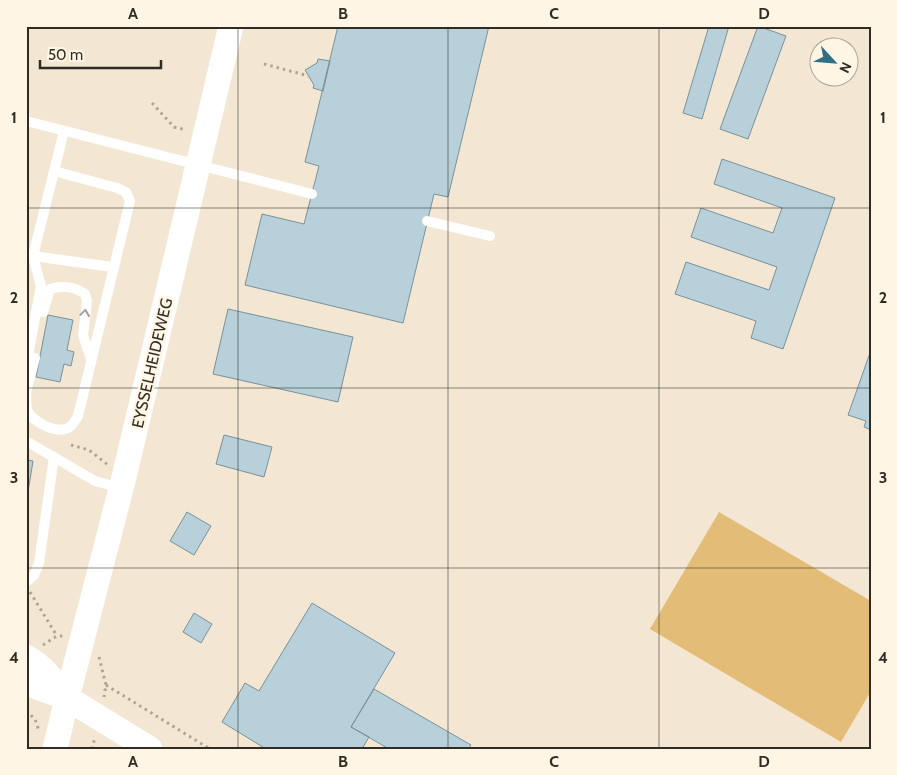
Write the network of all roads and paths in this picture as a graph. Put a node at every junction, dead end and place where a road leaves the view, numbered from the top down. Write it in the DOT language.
graph roads {
  1 [pos="231,26"];
  2 [pos="264,64"];
  3 [pos="309,76"];
  4 [pos="152,103"];
  5 [pos="26,121"];
  6 [pos="64,131"];
  7 [pos="205,136"];
  8 [pos="198,165"];
  9 [pos="54,171"];
  10 [pos="312,194"];
  11 [pos="427,221"];
  12 [pos="490,236"];
  13 [pos="30,256"];
  14 [pos="112,267"];
  15 [pos="91,360"];
  16 [pos="26,366"];
  17 [pos="26,390"];
  18 [pos="26,441"];
  19 [pos="71,445"];
  20 [pos="54,457"];
  21 [pos="123,483"];
  22 [pos="26,584"];
  23 [pos="57,636"];
  24 [pos="69,639"];
  25 [pos="33,652"];
  26 [pos="94,653"];
  27 [pos="26,683"];
  28 [pos="67,698"];
  29 [pos="26,711"];
  30 [pos="47,741"];
  31 [pos="150,749"];
  32 [pos="210,749"];
  1 -- 7 [label="street, EYSSELHEIDEWEG"];
  2 -- 3 [label="path"];
  4 -- 7 [label="path"];
  5 -- 6 [label="lane"];
  6 -- 8 [label="lane"];
  6 -- 9 [label="lane"];
  7 -- 8 [label="street, EYSSELHEIDEWEG"];
  8 -- 10 [label="lane"];
  8 -- 21 [label="street, EYSSELHEIDEWEG"];
  9 -- 13 [label="lane"];
  9 -- 14 [label="lane"];
  11 -- 12 [label="lane"];
  13 -- 14 [label="lane"];
  13 -- 16 [label="lane"];
  14 -- 15 [label="lane"];
  15 -- 17 [label="lane"];
  15 -- 17 [label="lane, one-way"];
  18 -- 20 [label="lane"];
  19 -- 21 [label="path"];
  20 -- 21 [label="lane"];
  20 -- 22 [label="lane"];
  21 -- 28 [label="street, EYSSELHEIDEWEG"];
  22 -- 23 [label="path"];
  23 -- 24 [label="path"];
  23 -- 25 [label="path"];
  25 -- 28 [label="street"];
  26 -- 32 [label="path"];
  27 -- 28 [label="street"];
  28 -- 30 [label="street, EYSSELHEIDEWEG"];
  28 -- 31 [label="street"];
  29 -- 30 [label="path"];
}
